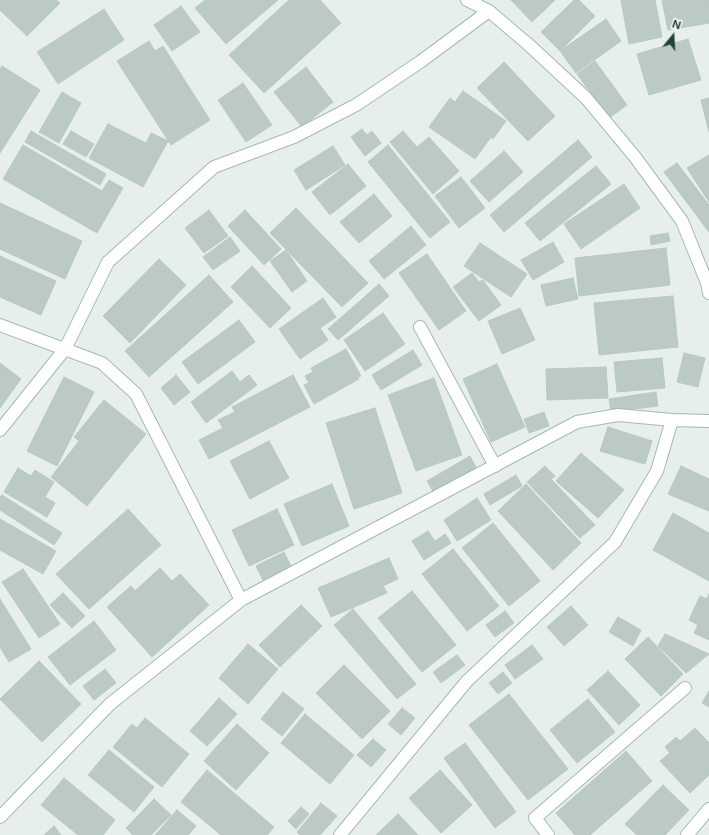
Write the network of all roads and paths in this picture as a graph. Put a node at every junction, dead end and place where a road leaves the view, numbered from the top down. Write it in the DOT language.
graph roads {
  1 [pos="467,0"];
  2 [pos="489,11"];
  3 [pos="709,293"];
  4 [pos="0,325"];
  5 [pos="420,327"];
  6 [pos="65,349"];
  7 [pos="672,420"];
  8 [pos="709,421"];
  9 [pos="0,430"];
  10 [pos="495,466"];
  11 [pos="241,600"];
  12 [pos="685,688"];
  13 [pos="709,809"];
  14 [pos="0,817"];
  15 [pos="340,835"];
  16 [pos="548,835"];
  17 [pos="687,835"];
  1 -- 2 [label="street"];
  2 -- 3 [label="street"];
  2 -- 6 [label="street"];
  4 -- 6 [label="street"];
  5 -- 10 [label="street"];
  6 -- 9 [label="street"];
  6 -- 11 [label="street"];
  7 -- 8 [label="street"];
  7 -- 10 [label="street"];
  7 -- 15 [label="street"];
  10 -- 11 [label="street"];
  11 -- 14 [label="street"];
  12 -- 16 [label="street"];
  13 -- 17 [label="street"];
}
